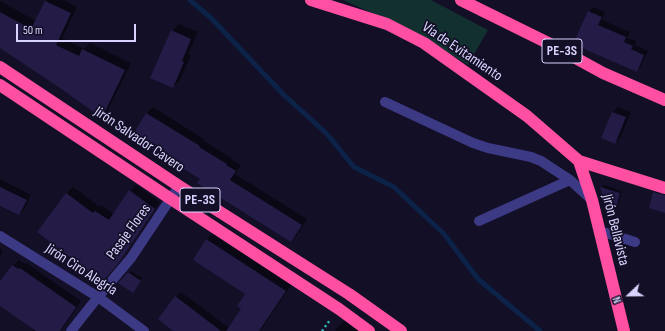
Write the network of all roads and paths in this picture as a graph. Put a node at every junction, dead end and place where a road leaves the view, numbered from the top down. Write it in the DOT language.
graph roads {
  1 [pos="311,0"];
  2 [pos="460,0"];
  3 [pos="0,67"];
  4 [pos="0,85"];
  5 [pos="27,85"];
  6 [pos="18,97"];
  7 [pos="665,100"];
  8 [pos="385,102"];
  9 [pos="579,161"];
  10 [pos="570,180"];
  11 [pos="178,186"];
  12 [pos="665,188"];
  13 [pos="170,199"];
  14 [pos="592,200"];
  15 [pos="479,221"];
  16 [pos="600,231"];
  17 [pos="0,236"];
  18 [pos="634,242"];
  19 [pos="98,297"];
  20 [pos="71,331"];
  21 [pos="144,331"];
  22 [pos="369,331"];
  23 [pos="401,331"];
  24 [pos="624,331"];
  1 -- 9 [label="highway, Vía de Evitamiento"];
  2 -- 7 [label="highway, PE-3S"];
  3 -- 5 [label="highway, Jirón Salvador Cavero / PE-3S"];
  4 -- 6 [label="highway, PE-3S"];
  5 -- 6 [label="highway"];
  5 -- 11 [label="highway, Jirón Salvador Cavero / PE-3S"];
  6 -- 13 [label="highway, PE-3S"];
  8 -- 10 [label="street"];
  9 -- 12 [label="highway"];
  9 -- 14 [label="highway, Jirón Bellavista"];
  10 -- 14 [label="street"];
  10 -- 15 [label="street"];
  11 -- 13 [label="street, Pasaje Flores"];
  11 -- 23 [label="highway, Jirón Salvador Cavero / PE-3S"];
  13 -- 19 [label="street, Pasaje Flores"];
  13 -- 22 [label="highway, PE-3S"];
  14 -- 16 [label="highway, Jirón Bellavista"];
  16 -- 18 [label="street"];
  16 -- 24 [label="highway, Jirón Bellavista"];
  17 -- 19 [label="street, Jirón Ciro Alegría"];
  19 -- 20 [label="street, Pasaje Flores"];
  19 -- 21 [label="street, Jirón Ciro Alegría"];
}
